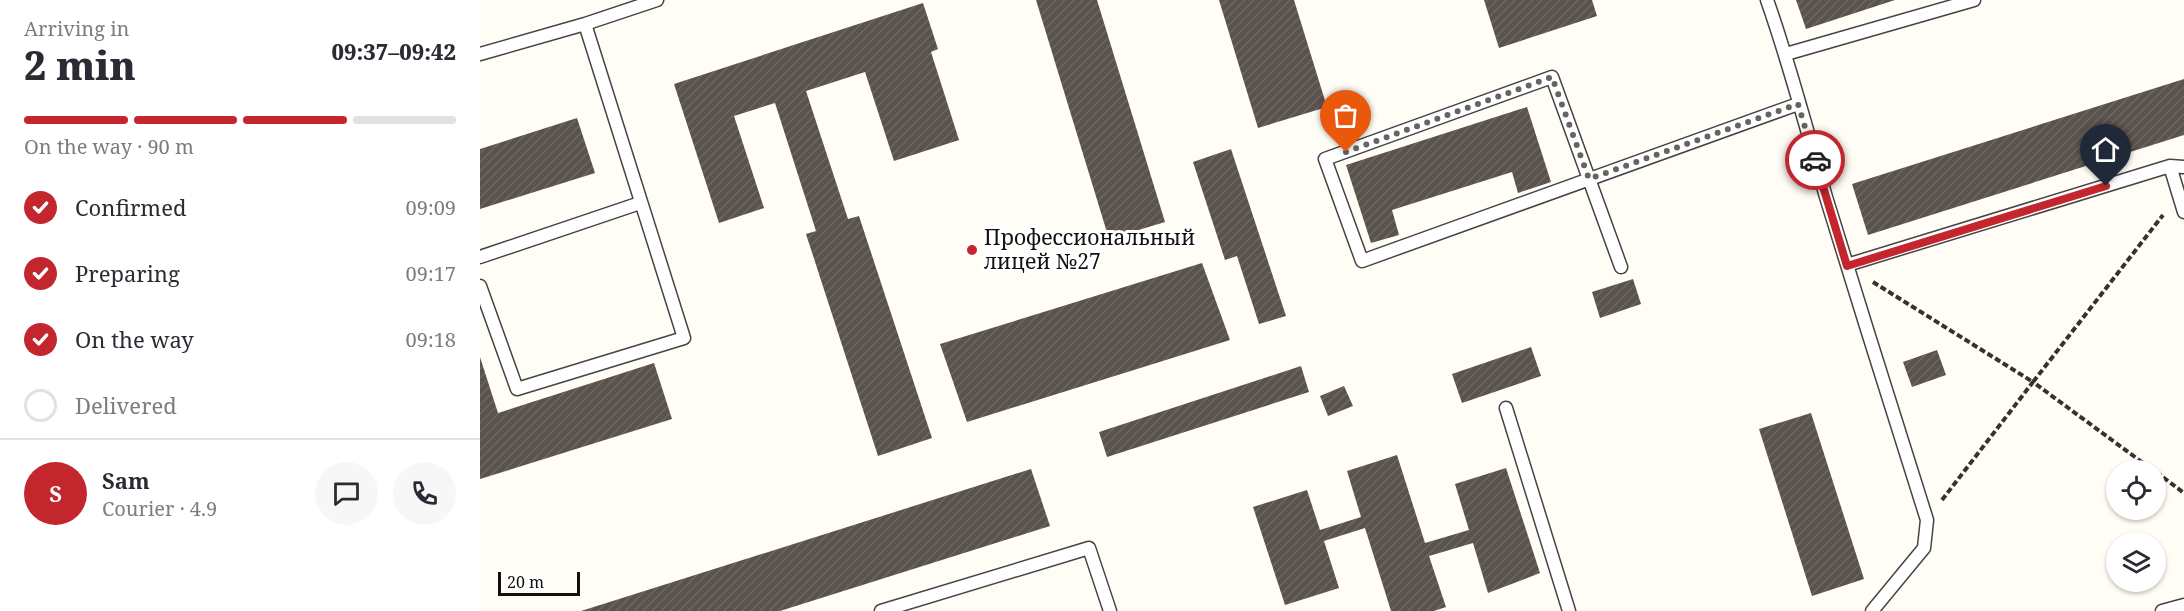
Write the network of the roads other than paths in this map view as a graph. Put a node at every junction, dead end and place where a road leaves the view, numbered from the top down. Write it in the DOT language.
graph roads {
  1 [pos="657,0"];
  2 [pos="1767,0"];
  3 [pos="1974,0"];
  4 [pos="585,24"];
  5 [pos="480,54"];
  6 [pos="1786,54"];
  7 [pos="1798,104"];
  8 [pos="2170,166"];
  9 [pos="2184,167"];
  10 [pos="1589,179"];
  11 [pos="640,203"];
  12 [pos="2184,212"];
  13 [pos="480,257"];
  14 [pos="1847,266"];
  15 [pos="1621,267"];
  16 [pos="480,286"];
  17 [pos="1506,408"];
  18 [pos="2184,605"];
  19 [pos="881,611"];
  20 [pos="1110,611"];
  21 [pos="1569,611"];
  22 [pos="1872,611"];
  23 [pos="2162,611"];
  1 -- 4 [label="lane"];
  2 -- 6 [label="lane"];
  3 -- 6 [label="lane"];
  4 -- 5 [label="lane"];
  4 -- 11 [label="lane"];
  6 -- 7 [label="lane"];
  7 -- 10 [label="lane"];
  7 -- 14 [label="lane"];
  8 -- 9 [label="lane"];
  8 -- 12 [label="lane"];
  8 -- 14 [label="lane"];
  10 -- 10 [label="lane"];
  10 -- 15 [label="lane"];
  11 -- 13 [label="lane"];
  11 -- 16 [label="lane"];
  14 -- 22 [label="lane"];
  17 -- 21 [label="lane"];
  18 -- 23 [label="lane"];
  19 -- 20 [label="lane"];
}
